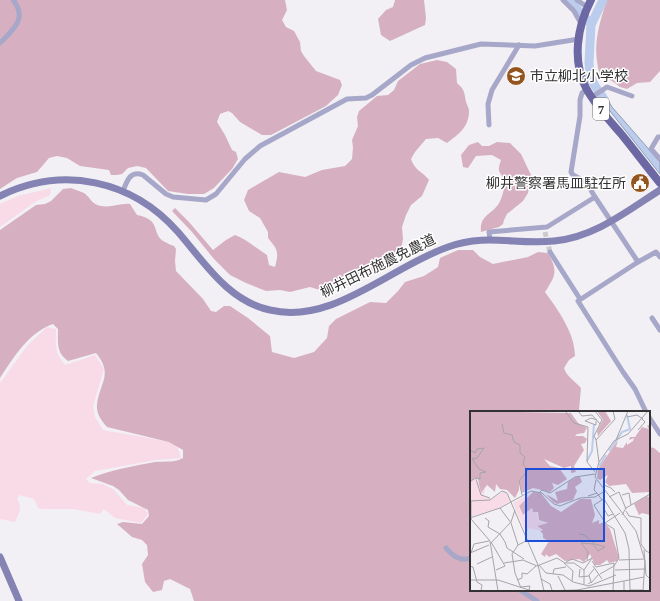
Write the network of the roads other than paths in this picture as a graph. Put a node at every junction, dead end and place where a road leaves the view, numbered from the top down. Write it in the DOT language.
graph roads {
  1 [pos="13,0"];
  2 [pos="563,0"];
  3 [pos="578,0"];
  4 [pos="588,6"];
  5 [pos="582,22"];
  6 [pos="579,39"];
  7 [pos="0,43"];
  8 [pos="519,45"];
  9 [pos="587,90"];
  10 [pos="593,96"];
  11 [pos="632,96"];
  12 [pos="488,125"];
  13 [pos="660,137"];
  14 [pos="660,159"];
  15 [pos="660,183"];
  16 [pos="660,190"];
  17 [pos="122,191"];
  18 [pos="0,196"];
  19 [pos="595,197"];
  20 [pos="611,221"];
  21 [pos="490,239"];
  22 [pos="550,252"];
  23 [pos="660,257"];
  24 [pos="638,262"];
  25 [pos="580,299"];
  26 [pos="652,318"];
  27 [pos="660,330"];
  28 [pos="646,411"];
  29 [pos="650,419"];
  30 [pos="660,434"];
  31 [pos="446,548"];
  32 [pos="0,557"];
  33 [pos="470,558"];
  34 [pos="522,591"];
  35 [pos="18,601"];
  36 [pos="537,601"];
  1 -- 7 [label="street"];
  2 -- 5 [label="street"];
  3 -- 4 [label="street"];
  4 -- 5 [label="main road, 7"];
  5 -- 6 [label="main road, 7"];
  6 -- 8 [label="street"];
  6 -- 9 [label="main road, 7"];
  8 -- 12 [label="street"];
  8 -- 17 [label="street"];
  9 -- 10 [label="main road, 7"];
  9 -- 19 [label="street"];
  10 -- 11 [label="street"];
  10 -- 15 [label="main road, 7"];
  13 -- 14 [label="street"];
  16 -- 20 [label="street, 柳井田布施農免農道"];
  17 -- 18 [label="street, 柳井田布施農免農道"];
  17 -- 21 [label="street, 柳井田布施農免農道"];
  19 -- 20 [label="street"];
  19 -- 21 [label="street"];
  20 -- 21 [label="street, 柳井田布施農免農道"];
  20 -- 24 [label="street"];
  22 -- 25 [label="street"];
  23 -- 24 [label="street"];
  24 -- 25 [label="street"];
  25 -- 28 [label="street"];
  26 -- 27 [label="street"];
  29 -- 30 [label="street"];
  31 -- 33 [label="street"];
  32 -- 35 [label="street"];
  34 -- 36 [label="street"];
}
